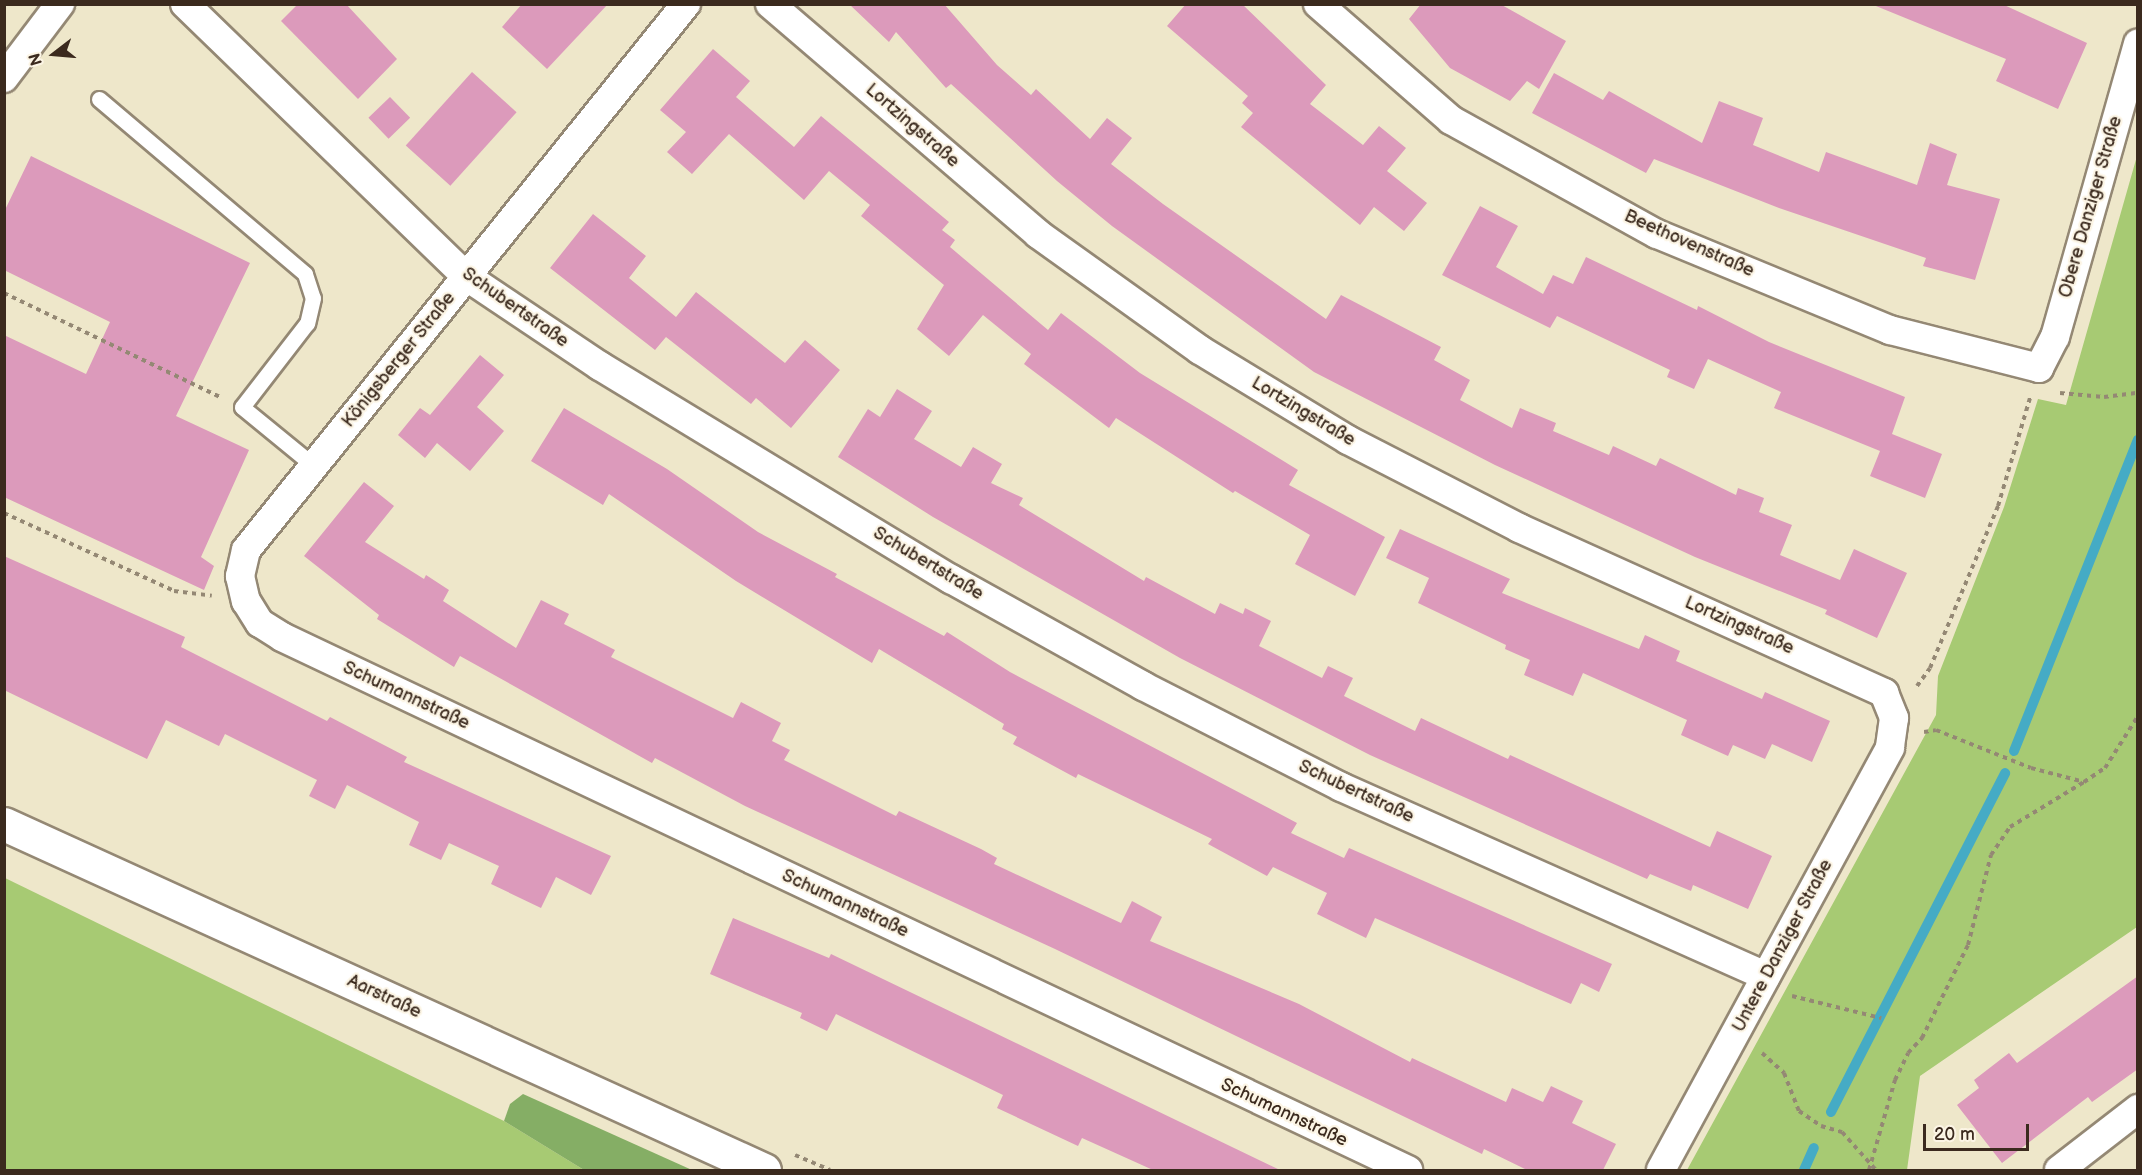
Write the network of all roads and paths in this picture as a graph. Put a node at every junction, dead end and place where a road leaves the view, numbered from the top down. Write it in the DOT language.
graph roads {
  1 [pos="60,4"];
  2 [pos="185,4"];
  3 [pos="686,4"];
  4 [pos="770,4"];
  5 [pos="1318,4"];
  6 [pos="2138,43"];
  7 [pos="4,78"];
  8 [pos="99,99"];
  9 [pos="466,277"];
  10 [pos="4,293"];
  11 [pos="2036,377"];
  12 [pos="2138,393"];
  13 [pos="242,408"];
  14 [pos="314,466"];
  15 [pos="4,513"];
  16 [pos="246,601"];
  17 [pos="282,637"];
  18 [pos="2138,716"];
  19 [pos="1894,727"];
  20 [pos="2084,782"];
  21 [pos="4,824"];
  22 [pos="1766,976"];
  23 [pos="1881,1018"];
  24 [pos="1735,1035"];
  25 [pos="2138,1109"];
  26 [pos="1870,1165"];
  27 [pos="764,1170"];
  28 [pos="1408,1170"];
  29 [pos="1661,1170"];
  30 [pos="1869,1170"];
  31 [pos="1876,1170"];
  32 [pos="2059,1170"];
  1 -- 7 [label="street"];
  2 -- 9 [label="street, Schubertstraße"];
  3 -- 9 [label="street, Königsberger Straße"];
  4 -- 19 [label="street, Lortzingstraße"];
  5 -- 11 [label="street, Beethovenstraße"];
  6 -- 11 [label="street, Obere Danziger Straße"];
  8 -- 13 [label="lane"];
  9 -- 14 [label="street, Königsberger Straße"];
  9 -- 22 [label="street, Schubertstraße"];
  10 -- 13 [label="path"];
  11 -- 12 [label="path"];
  11 -- 19 [label="path"];
  13 -- 14 [label="lane"];
  14 -- 16 [label="street, Königsberger Straße"];
  15 -- 16 [label="path"];
  16 -- 17 [label="street, Königsberger Straße"];
  17 -- 28 [label="street, Schumannstraße"];
  18 -- 20 [label="path"];
  19 -- 20 [label="path"];
  19 -- 22 [label="street, Untere Danziger Straße"];
  20 -- 26 [label="path"];
  21 -- 27 [label="main road, Aarstraße"];
  22 -- 23 [label="path"];
  22 -- 24 [label="street, Untere Danziger Straße"];
  24 -- 26 [label="path"];
  24 -- 29 [label="street, Untere Danziger Straße"];
  25 -- 32 [label="street"];
  26 -- 30 [label="path"];
  26 -- 31 [label="path"];
}
